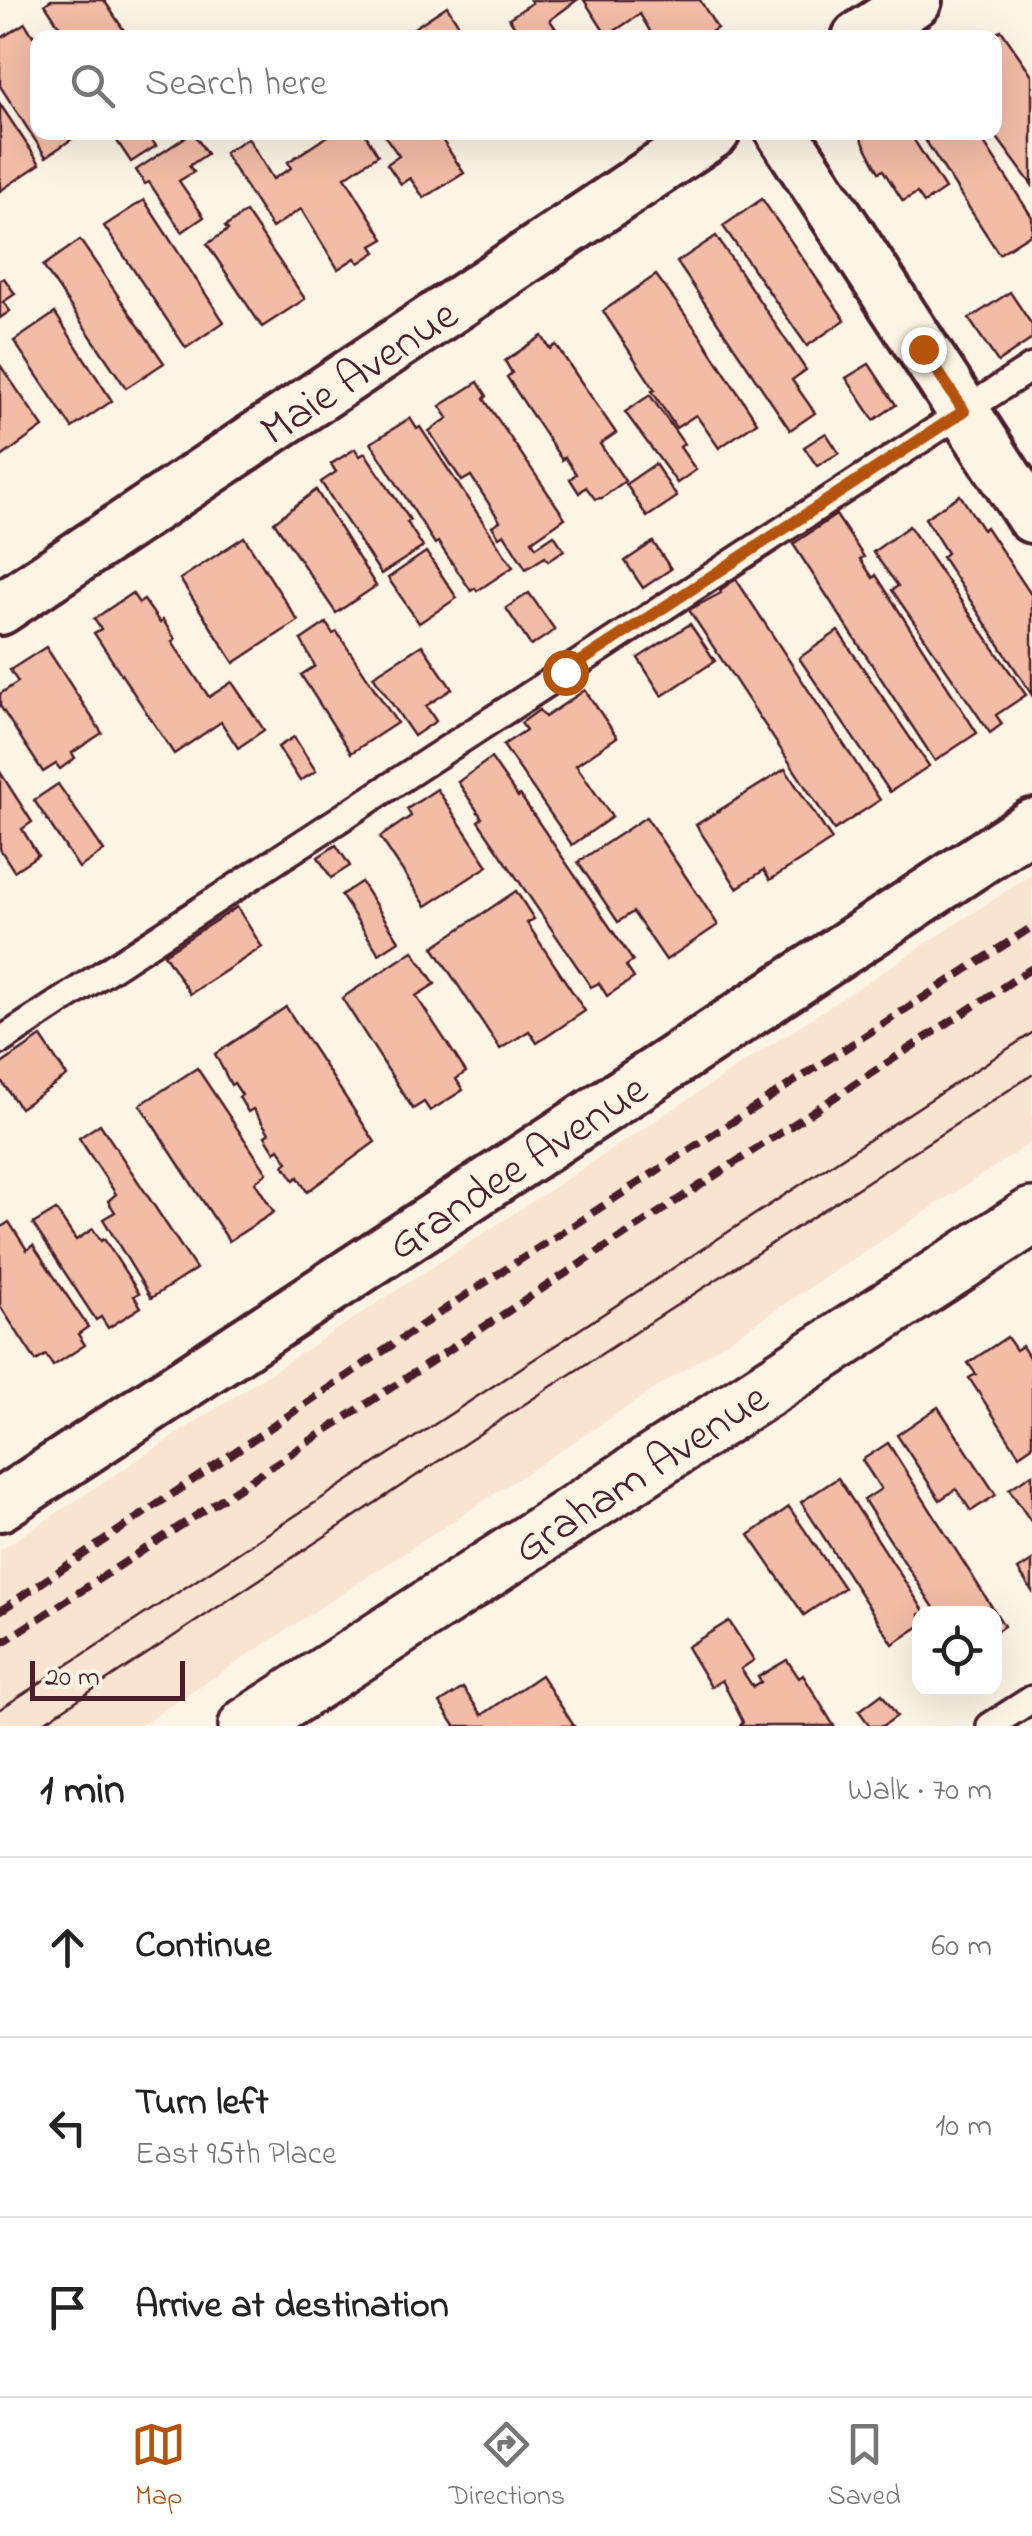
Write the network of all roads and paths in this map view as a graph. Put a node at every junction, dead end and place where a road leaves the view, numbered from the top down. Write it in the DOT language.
graph roads {
  1 [pos="916,0"];
  2 [pos="870,30"];
  3 [pos="702,140"];
  4 [pos="787,140"];
  5 [pos="1032,367"];
  6 [pos="964,411"];
  7 [pos="1032,517"];
  8 [pos="0,610"];
  9 [pos="1032,825"];
  10 [pos="0,1041"];
  11 [pos="1032,1216"];
  12 [pos="0,1505"];
  13 [pos="1032,1699"];
  14 [pos="247,1726"];
  15 [pos="990,1726"];
  1 -- 2 [label="street"];
  3 -- 8 [label="street, Maie Avenue"];
  4 -- 6 [label="street"];
  5 -- 6 [label="lane"];
  6 -- 7 [label="street"];
  6 -- 10 [label="lane"];
  9 -- 12 [label="street, Grandee Avenue"];
  11 -- 14 [label="street, Graham Avenue"];
  13 -- 15 [label="lane"];
}
